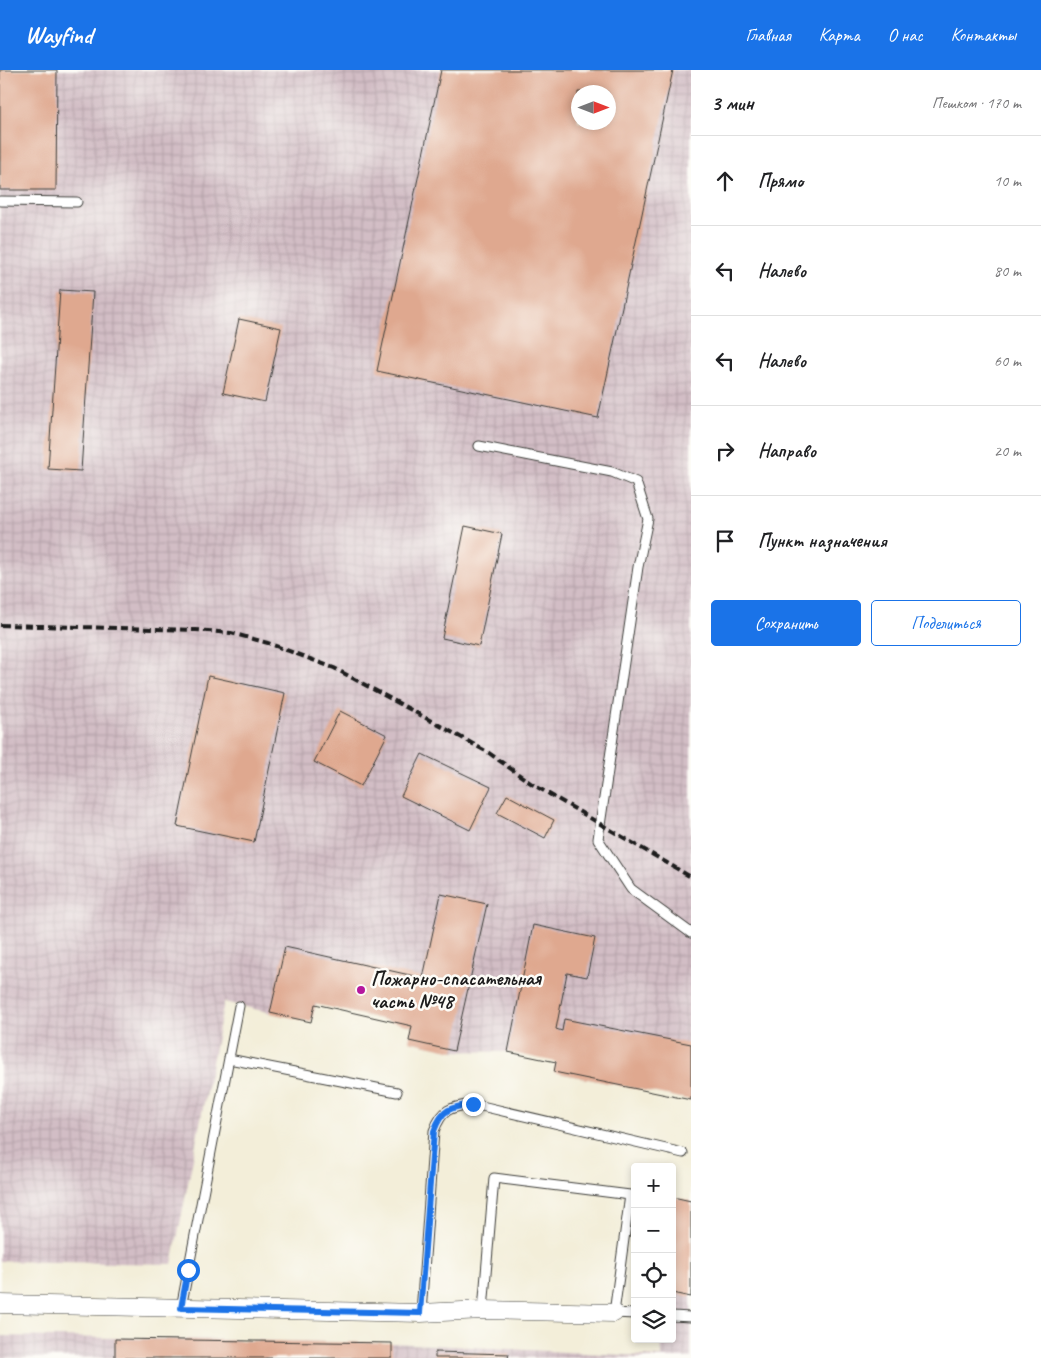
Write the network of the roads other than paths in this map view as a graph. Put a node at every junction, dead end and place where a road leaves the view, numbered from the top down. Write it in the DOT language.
graph roads {
  1 [pos="0,201"];
  2 [pos="77,202"];
  3 [pos="479,446"];
  4 [pos="691,933"];
  5 [pos="239,1006"];
  6 [pos="229,1059"];
  7 [pos="397,1092"];
  8 [pos="683,1153"];
  9 [pos="0,1304"];
  10 [pos="181,1308"];
  11 [pos="483,1310"];
  12 [pos="420,1313"];
  13 [pos="614,1313"];
  14 [pos="631,1314"];
  15 [pos="676,1316"];
  16 [pos="691,1317"];
  1 -- 2 [label="lane"];
  3 -- 4 [label="lane"];
  5 -- 6 [label="lane"];
  6 -- 7 [label="lane"];
  6 -- 10 [label="lane"];
  8 -- 12 [label="lane"];
  9 -- 10 [label="street"];
  10 -- 12 [label="street"];
  11 -- 12 [label="street"];
  11 -- 13 [label="street"];
  11 -- 13 [label="lane"];
  13 -- 14 [label="lane"];
  15 -- 16 [label="lane"];
}
